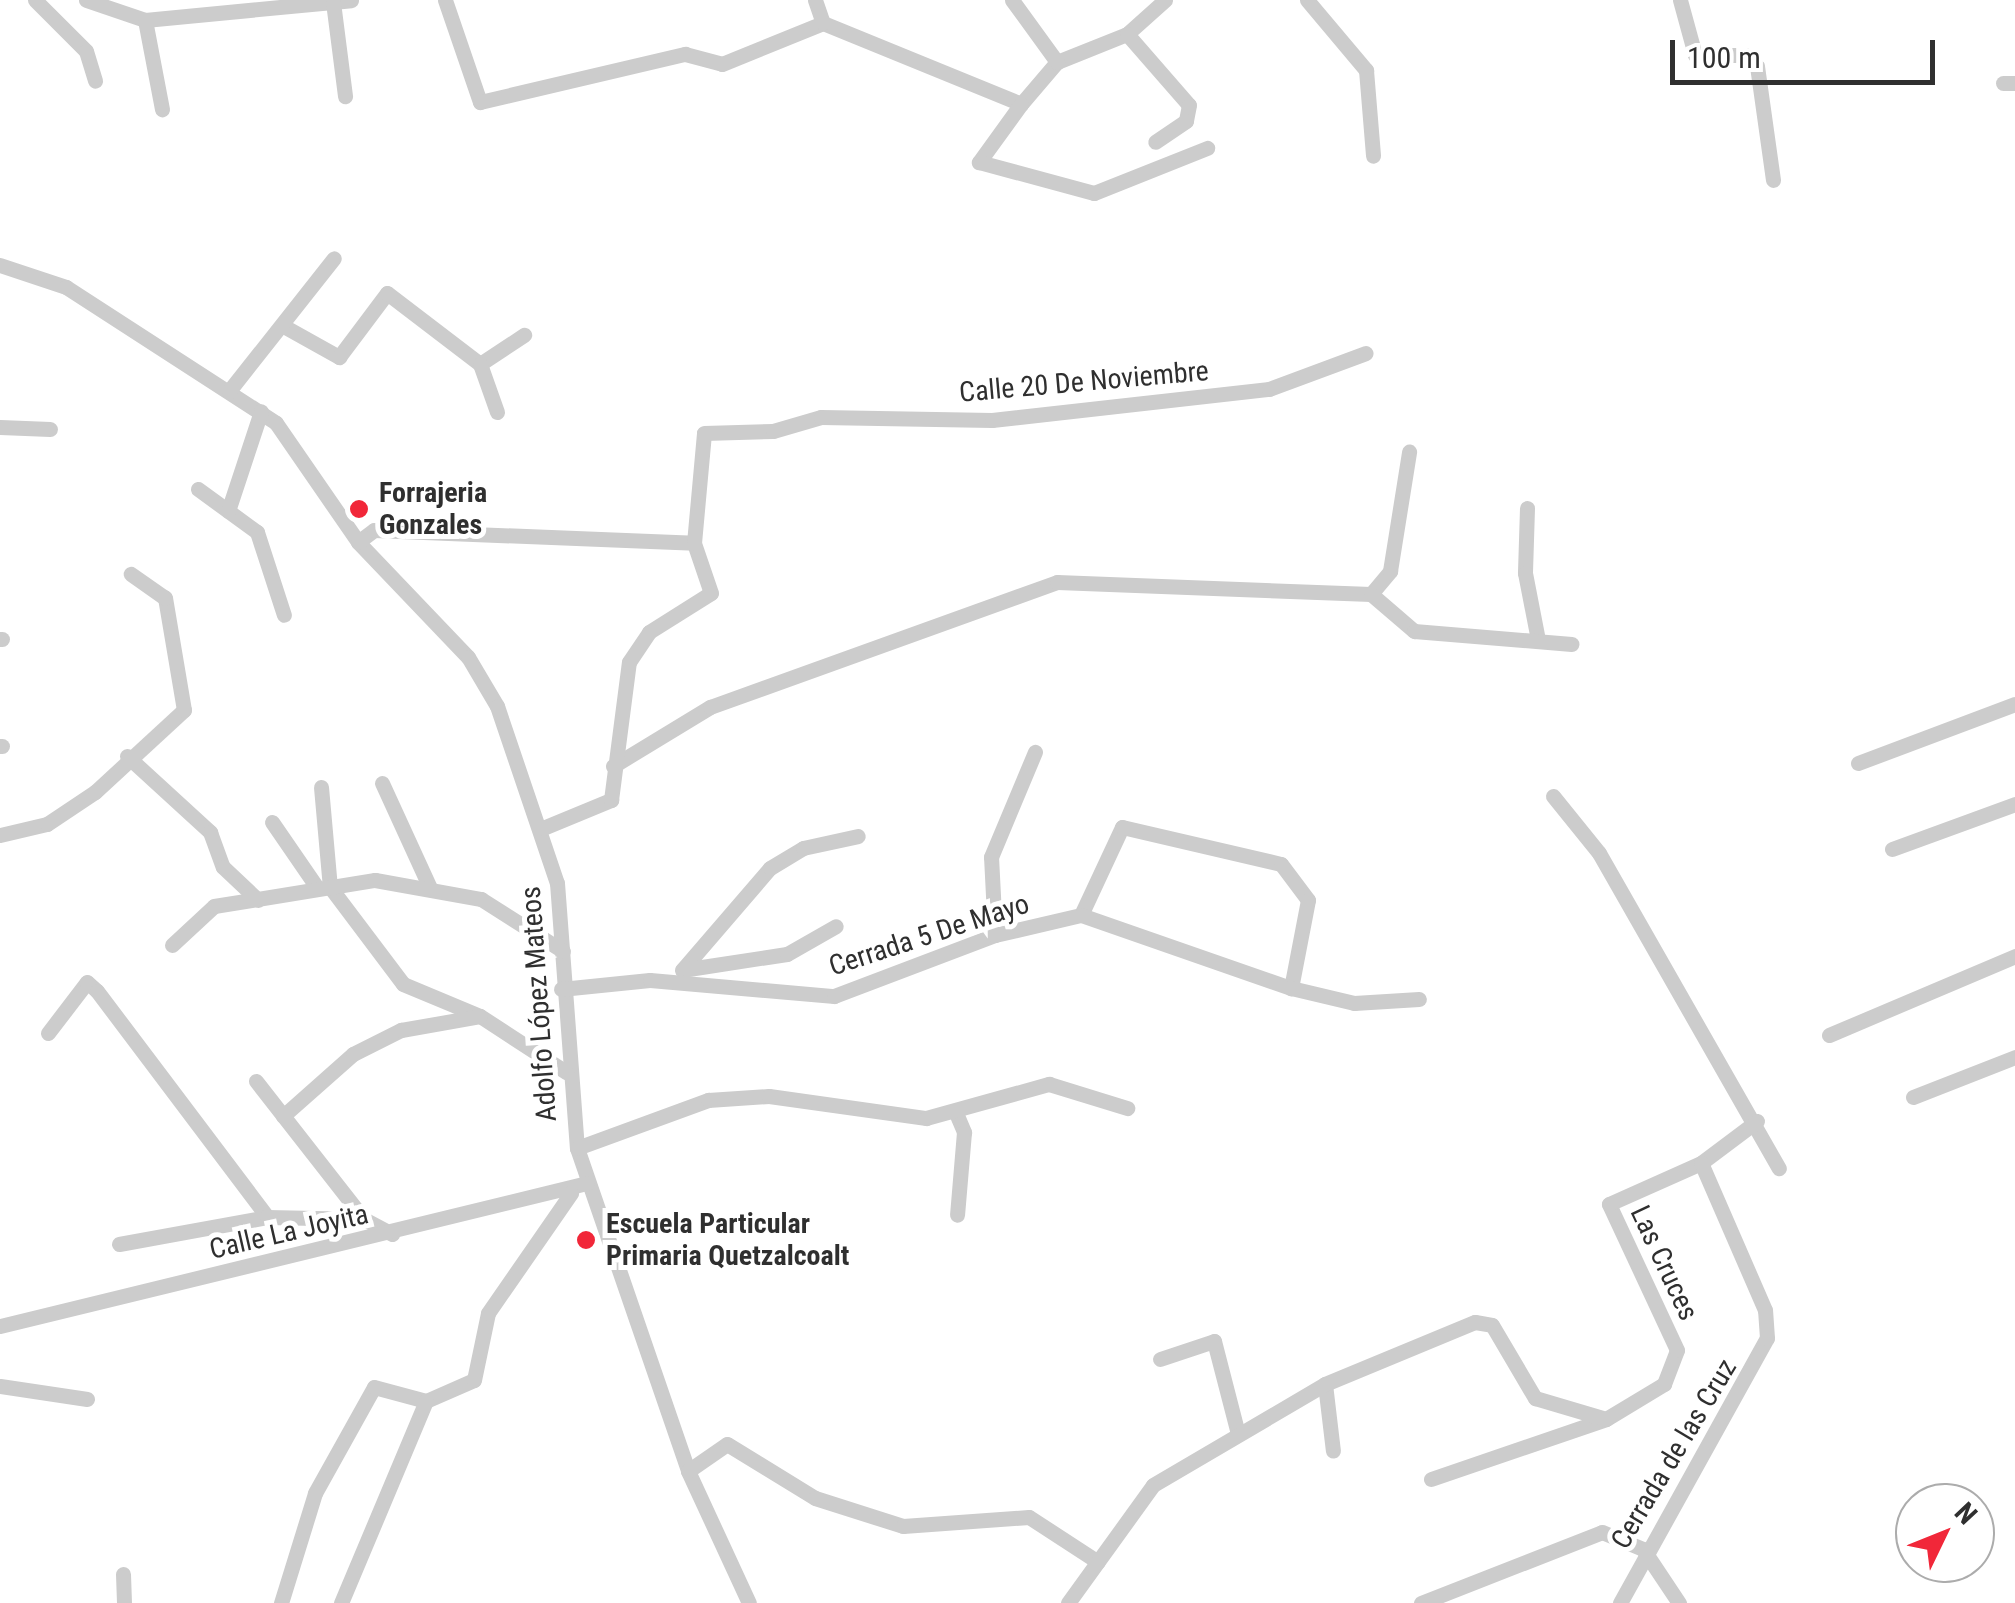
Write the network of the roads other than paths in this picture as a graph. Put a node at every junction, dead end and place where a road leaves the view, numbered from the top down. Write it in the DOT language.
graph roads {
  1 [pos="35,0"];
  2 [pos="86,0"];
  3 [pos="351,0"];
  4 [pos="445,0"];
  5 [pos="815,0"];
  6 [pos="1012,0"];
  7 [pos="1165,0"];
  8 [pos="1307,0"];
  9 [pos="1680,0"];
  10 [pos="334,2"];
  11 [pos="145,20"];
  12 [pos="823,23"];
  13 [pos="1127,34"];
  14 [pos="1057,62"];
  15 [pos="95,80"];
  16 [pos="345,96"];
  17 [pos="1022,104"];
  18 [pos="162,109"];
  19 [pos="1155,142"];
  20 [pos="1207,148"];
  21 [pos="1373,156"];
  22 [pos="1773,180"];
  23 [pos="334,258"];
  24 [pos="0,265"];
  25 [pos="286,328"];
  26 [pos="524,335"];
  27 [pos="1366,353"];
  28 [pos="480,364"];
  29 [pos="228,390"];
  30 [pos="261,411"];
  31 [pos="498,412"];
  32 [pos="0,427"];
  33 [pos="50,429"];
  34 [pos="1409,452"];
  35 [pos="198,489"];
  36 [pos="1527,508"];
  37 [pos="228,511"];
  38 [pos="358,542"];
  39 [pos="694,543"];
  40 [pos="131,574"];
  41 [pos="1371,594"];
  42 [pos="284,615"];
  43 [pos="1537,636"];
  44 [pos="1571,644"];
  45 [pos="2015,704"];
  46 [pos="1035,752"];
  47 [pos="128,756"];
  48 [pos="1858,764"];
  49 [pos="613,766"];
  50 [pos="382,783"];
  51 [pos="321,788"];
  52 [pos="1553,796"];
  53 [pos="2015,804"];
  54 [pos="272,822"];
  55 [pos="543,828"];
  56 [pos="0,835"];
  57 [pos="858,836"];
  58 [pos="1892,850"];
  59 [pos="323,887"];
  60 [pos="430,888"];
  61 [pos="258,900"];
  62 [pos="1081,915"];
  63 [pos="836,926"];
  64 [pos="995,936"];
  65 [pos="172,944"];
  66 [pos="563,951"];
  67 [pos="2015,956"];
  68 [pos="684,969"];
  69 [pos="650,980"];
  70 [pos="1291,988"];
  71 [pos="561,989"];
  72 [pos="1419,998"];
  73 [pos="480,1016"];
  74 [pos="48,1033"];
  75 [pos="1829,1035"];
  76 [pos="2015,1058"];
  77 [pos="566,1072"];
  78 [pos="256,1080"];
  79 [pos="1913,1097"];
  80 [pos="1127,1108"];
  81 [pos="956,1113"];
  82 [pos="283,1116"];
  83 [pos="1756,1121"];
  84 [pos="577,1148"];
  85 [pos="1702,1163"];
  86 [pos="1779,1168"];
  87 [pos="587,1183"];
  88 [pos="570,1194"];
  89 [pos="957,1214"];
  90 [pos="267,1217"];
  91 [pos="364,1219"];
  92 [pos="392,1234"];
  93 [pos="119,1244"];
  94 [pos="0,1326"];
  95 [pos="1160,1359"];
  96 [pos="1325,1384"];
  97 [pos="0,1386"];
  98 [pos="87,1399"];
  99 [pos="426,1401"];
  100 [pos="1606,1418"];
  101 [pos="1237,1430"];
  102 [pos="1333,1451"];
  103 [pos="688,1471"];
  104 [pos="1431,1478"];
  105 [pos="1643,1549"];
  106 [pos="1098,1562"];
  107 [pos="123,1574"];
  108 [pos="124,1603"];
  109 [pos="281,1603"];
  110 [pos="340,1603"];
  111 [pos="748,1603"];
  112 [pos="1068,1603"];
  113 [pos="1421,1603"];
  114 [pos="1620,1603"];
  115 [pos="1679,1603"];
  1 -- 15 [label="street"];
  2 -- 11 [label="street"];
  3 -- 10 [label="street"];
  4 -- 12 [label="street"];
  5 -- 12 [label="street"];
  6 -- 14 [label="street"];
  7 -- 13 [label="street"];
  8 -- 21 [label="street"];
  9 -- 22 [label="street"];
  10 -- 11 [label="street"];
  10 -- 16 [label="street"];
  11 -- 18 [label="street"];
  12 -- 17 [label="street"];
  13 -- 14 [label="street"];
  13 -- 19 [label="street"];
  14 -- 17 [label="street"];
  17 -- 20 [label="street"];
  23 -- 25 [label="street"];
  24 -- 29 [label="street, Adolfo López Mateos"];
  25 -- 28 [label="street"];
  25 -- 29 [label="street"];
  26 -- 28 [label="street"];
  27 -- 39 [label="street, Calle 20 De Noviembre"];
  28 -- 31 [label="street"];
  29 -- 30 [label="street, Adolfo López Mateos"];
  30 -- 37 [label="street"];
  30 -- 38 [label="street, Adolfo López Mateos"];
  32 -- 33 [label="street"];
  34 -- 41 [label="street"];
  35 -- 37 [label="street"];
  36 -- 43 [label="street"];
  37 -- 42 [label="street"];
  38 -- 39 [label="street"];
  38 -- 55 [label="street, Adolfo López Mateos"];
  39 -- 49 [label="street, Calle 20 De Noviembre"];
  40 -- 47 [label="street"];
  41 -- 43 [label="street"];
  41 -- 49 [label="street"];
  43 -- 44 [label="street"];
  45 -- 48 [label="street"];
  46 -- 64 [label="street"];
  47 -- 56 [label="street"];
  47 -- 61 [label="street"];
  49 -- 55 [label="street, Calle 20 De Noviembre"];
  50 -- 60 [label="street"];
  51 -- 59 [label="street"];
  52 -- 83 [label="street"];
  53 -- 58 [label="street"];
  54 -- 59 [label="street"];
  55 -- 66 [label="street, Adolfo López Mateos"];
  57 -- 68 [label="street"];
  59 -- 60 [label="street"];
  59 -- 61 [label="street"];
  59 -- 73 [label="street"];
  60 -- 66 [label="street"];
  61 -- 65 [label="street"];
  62 -- 64 [label="street, Cerrada 5 De Mayo"];
  62 -- 70 [label="street"];
  62 -- 70 [label="street"];
  63 -- 68 [label="street"];
  64 -- 69 [label="street, Cerrada 5 De Mayo"];
  66 -- 71 [label="street, Adolfo López Mateos"];
  67 -- 75 [label="street"];
  68 -- 69 [label="street"];
  69 -- 71 [label="street, Cerrada 5 De Mayo"];
  70 -- 72 [label="street"];
  71 -- 77 [label="street, Adolfo López Mateos"];
  73 -- 77 [label="street"];
  73 -- 82 [label="street"];
  74 -- 90 [label="street"];
  76 -- 79 [label="street"];
  77 -- 84 [label="street, Adolfo López Mateos"];
  78 -- 82 [label="street"];
  80 -- 81 [label="street"];
  81 -- 84 [label="street"];
  81 -- 89 [label="street"];
  82 -- 91 [label="street"];
  83 -- 85 [label="street, Las Cruces"];
  83 -- 86 [label="street"];
  84 -- 87 [label="street, Adolfo López Mateos"];
  85 -- 100 [label="street, Las Cruces"];
  85 -- 105 [label="street, Cerrada de las Cruz"];
  87 -- 88 [label="street, Calle La Joyita"];
  87 -- 103 [label="street, Adolfo López Mateos"];
  88 -- 92 [label="street, Calle La Joyita"];
  88 -- 99 [label="street"];
  90 -- 91 [label="street"];
  90 -- 93 [label="street"];
  91 -- 92 [label="street"];
  92 -- 94 [label="street, Calle La Joyita"];
  95 -- 101 [label="street"];
  96 -- 100 [label="street"];
  96 -- 101 [label="street"];
  96 -- 102 [label="street"];
  97 -- 98 [label="street"];
  99 -- 109 [label="street"];
  99 -- 110 [label="street"];
  100 -- 104 [label="street"];
  101 -- 106 [label="street"];
  103 -- 106 [label="street"];
  103 -- 111 [label="street, Adolfo López Mateos"];
  105 -- 113 [label="street"];
  105 -- 114 [label="street, Cerrada de las Cruz"];
  105 -- 115 [label="street"];
  106 -- 112 [label="street"];
  107 -- 108 [label="street"];
}
